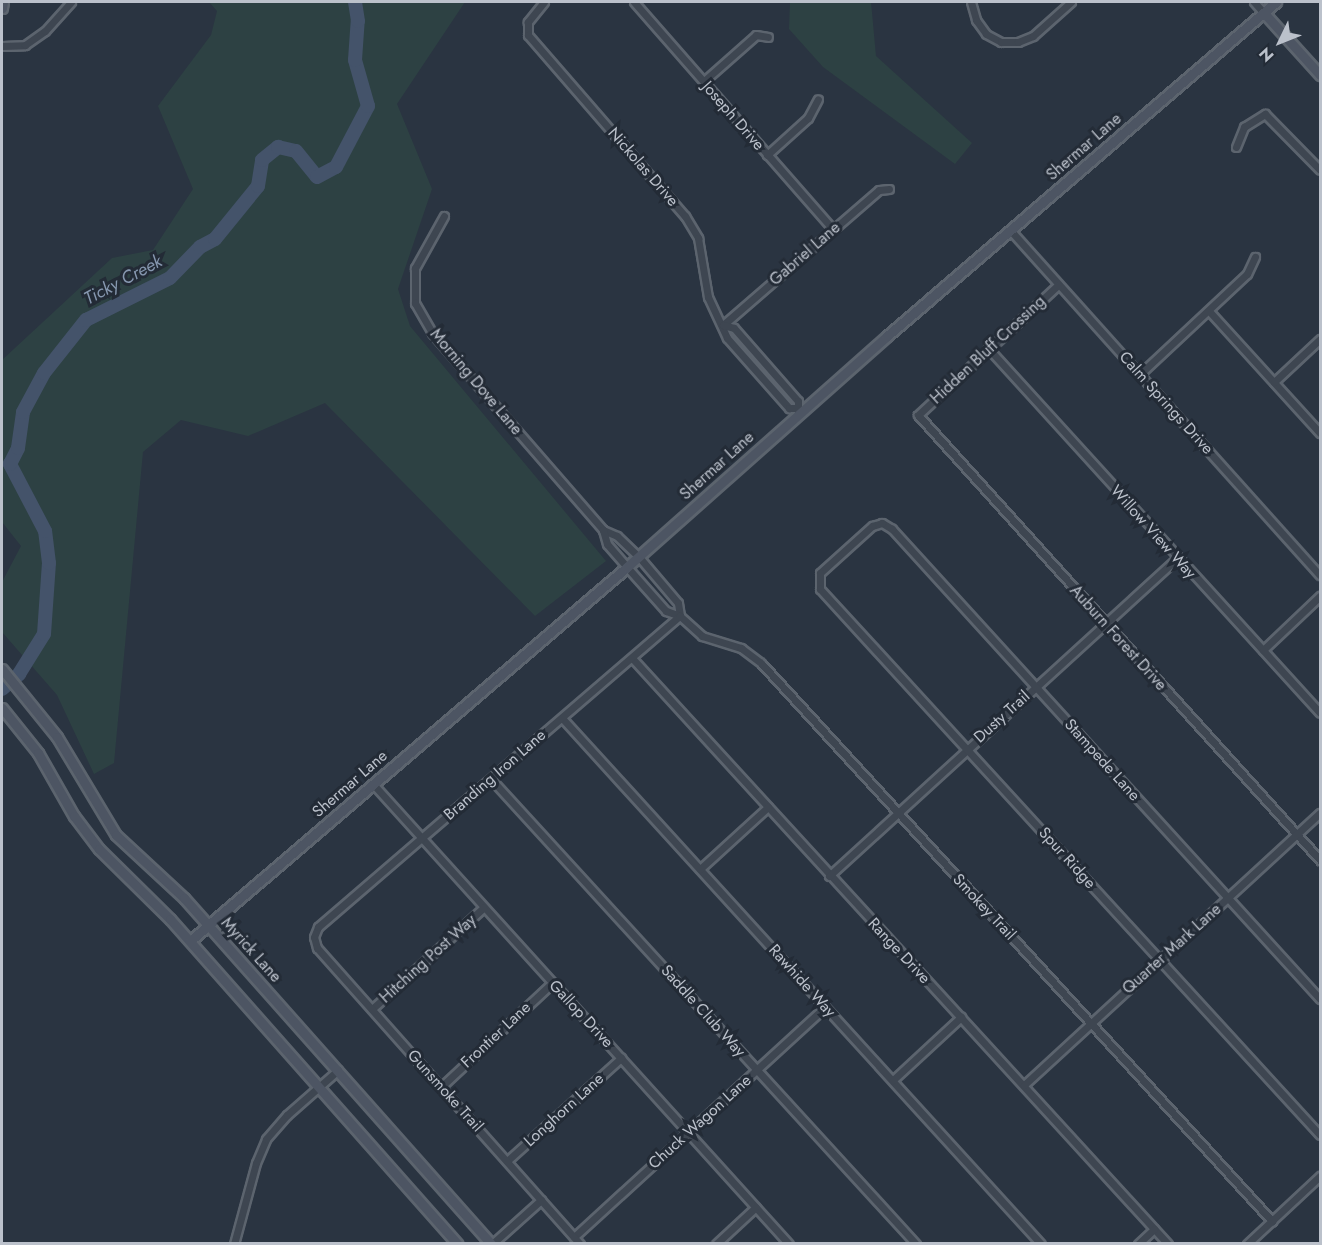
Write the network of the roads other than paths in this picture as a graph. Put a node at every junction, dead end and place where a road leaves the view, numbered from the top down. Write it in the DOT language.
graph roads {
  1 [pos="3,2"];
  2 [pos="71,2"];
  3 [pos="544,2"];
  4 [pos="646,2"];
  5 [pos="972,2"];
  6 [pos="1071,2"];
  7 [pos="1254,2"];
  8 [pos="1276,2"];
  9 [pos="637,4"];
  10 [pos="2,8"];
  11 [pos="1264,13"];
  12 [pos="768,37"];
  13 [pos="2,46"];
  14 [pos="1320,75"];
  15 [pos="704,81"];
  16 [pos="818,99"];
  17 [pos="1236,147"];
  18 [pos="767,154"];
  19 [pos="1320,170"];
  20 [pos="889,189"];
  21 [pos="444,216"];
  22 [pos="833,230"];
  23 [pos="1011,231"];
  24 [pos="1255,257"];
  25 [pos="1058,285"];
  26 [pos="1209,311"];
  27 [pos="723,325"];
  28 [pos="1320,339"];
  29 [pos="988,348"];
  30 [pos="1140,374"];
  31 [pos="1274,382"];
  32 [pos="798,410"];
  33 [pos="918,415"];
  34 [pos="1320,433"];
  35 [pos="882,523"];
  36 [pos="603,530"];
  37 [pos="639,557"];
  38 [pos="1176,559"];
  39 [pos="627,567"];
  40 [pos="1320,575"];
  41 [pos="1320,596"];
  42 [pos="680,616"];
  43 [pos="1105,624"];
  44 [pos="1263,650"];
  45 [pos="632,658"];
  46 [pos="2,669"];
  47 [pos="1035,687"];
  48 [pos="2,708"];
  49 [pos="1320,713"];
  50 [pos="562,718"];
  51 [pos="967,749"];
  52 [pos="490,779"];
  53 [pos="373,784"];
  54 [pos="768,807"];
  55 [pos="897,813"];
  56 [pos="1320,813"];
  57 [pos="1297,835"];
  58 [pos="421,838"];
  59 [pos="1320,860"];
  60 [pos="700,869"];
  61 [pos="829,876"];
  62 [pos="1228,899"];
  63 [pos="483,908"];
  64 [pos="208,926"];
  65 [pos="314,937"];
  66 [pos="190,941"];
  67 [pos="1160,960"];
  68 [pos="552,983"];
  69 [pos="1320,999"];
  70 [pos="825,1007"];
  71 [pos="372,1009"];
  72 [pos="961,1017"];
  73 [pos="1091,1024"];
  74 [pos="621,1058"];
  75 [pos="338,1070"];
  76 [pos="757,1070"];
  77 [pos="893,1080"];
  78 [pos="1024,1085"];
  79 [pos="319,1086"];
  80 [pos="441,1087"];
  81 [pos="688,1133"];
  82 [pos="1320,1135"];
  83 [pos="507,1161"];
  84 [pos="1320,1176"];
  85 [pos="541,1200"];
  86 [pos="756,1207"];
  87 [pos="1272,1221"];
  88 [pos="1154,1229"];
  89 [pos="574,1237"];
  90 [pos="234,1244"];
  91 [pos="458,1244"];
  92 [pos="492,1244"];
  93 [pos="580,1244"];
  94 [pos="716,1244"];
  95 [pos="789,1244"];
  96 [pos="916,1244"];
  97 [pos="1041,1244"];
  98 [pos="1138,1244"];
  99 [pos="1168,1244"];
  100 [pos="1247,1244"];
  1 -- 10 [label="street"];
  2 -- 13 [label="street"];
  3 -- 27 [label="street, Nickolas Drive"];
  4 -- 9 [label="street"];
  5 -- 6 [label="street"];
  7 -- 11 [label="street"];
  8 -- 11 [label="street, Shermar Lane"];
  9 -- 15 [label="street, Joseph Drive"];
  11 -- 14 [label="street"];
  11 -- 23 [label="street, Shermar Lane"];
  12 -- 15 [label="street"];
  15 -- 18 [label="street, Joseph Drive"];
  16 -- 18 [label="street"];
  17 -- 19 [label="street"];
  18 -- 22 [label="street, Joseph Drive"];
  20 -- 22 [label="street, Gabriel Lane"];
  21 -- 36 [label="street, Morning Dove Lane"];
  22 -- 27 [label="street, Gabriel Lane"];
  23 -- 25 [label="street, Calm Springs Drive"];
  23 -- 32 [label="street, Shermar Lane"];
  24 -- 26 [label="street"];
  25 -- 29 [label="street, Hidden Bluff Crossing"];
  25 -- 30 [label="street, Calm Springs Drive"];
  26 -- 30 [label="street"];
  26 -- 31 [label="street"];
  27 -- 32 [label="street, Nickolas Drive"];
  27 -- 32 [label="street, Nickolas Drive"];
  28 -- 31 [label="street"];
  29 -- 33 [label="street, Hidden Bluff Crossing"];
  29 -- 38 [label="street, Willow View Way"];
  30 -- 40 [label="street, Calm Springs Drive"];
  31 -- 34 [label="street"];
  32 -- 37 [label="street, Shermar Lane"];
  33 -- 43 [label="street, Auburn Forest Drive"];
  35 -- 47 [label="street, Stampede Lane"];
  35 -- 51 [label="street, Spur Ridge"];
  36 -- 37 [label="street, Morning Dove Lane"];
  36 -- 39 [label="street, Morning Dove Lane"];
  37 -- 39 [label="street, Shermar Lane"];
  37 -- 42 [label="street, Smokey Trail"];
  38 -- 43 [label="street, Dusty Trail"];
  38 -- 44 [label="street, Willow View Way"];
  39 -- 42 [label="street, Smokey Trail"];
  39 -- 53 [label="street, Shermar Lane"];
  41 -- 44 [label="street"];
  42 -- 45 [label="street, Branding Iron Lane"];
  42 -- 55 [label="street, Smokey Trail"];
  43 -- 47 [label="street, Dusty Trail"];
  43 -- 57 [label="street, Auburn Forest Drive"];
  44 -- 49 [label="street, Willow View Way"];
  45 -- 50 [label="street, Branding Iron Lane"];
  45 -- 54 [label="street, Range Drive"];
  46 -- 64 [label="street, Myrick Lane"];
  47 -- 51 [label="street, Dusty Trail"];
  47 -- 62 [label="street, Stampede Lane"];
  48 -- 66 [label="street"];
  50 -- 52 [label="street, Branding Iron Lane"];
  50 -- 60 [label="street, Rawhide Way"];
  51 -- 55 [label="street, Dusty Trail"];
  51 -- 67 [label="street, Spur Ridge"];
  52 -- 58 [label="street, Branding Iron Lane"];
  52 -- 76 [label="street, Saddle Club Way"];
  53 -- 58 [label="street, Gallop Drive"];
  53 -- 64 [label="street, Shermar Lane"];
  54 -- 60 [label="street"];
  54 -- 61 [label="street, Range Drive"];
  55 -- 61 [label="street, Dusty Trail"];
  55 -- 73 [label="street, Smokey Trail"];
  56 -- 57 [label="street, Quarter Mark Lane"];
  57 -- 59 [label="street, Auburn Forest Drive"];
  57 -- 62 [label="street, Quarter Mark Lane"];
  58 -- 63 [label="street, Gallop Drive"];
  58 -- 65 [label="street, Branding Iron Lane"];
  60 -- 70 [label="street, Rawhide Way"];
  61 -- 72 [label="street, Range Drive"];
  62 -- 67 [label="street, Quarter Mark Lane"];
  62 -- 69 [label="street, Stampede Lane"];
  63 -- 68 [label="street, Gallop Drive"];
  63 -- 71 [label="street, Hitching Post Way"];
  64 -- 66 [label="street, Shermar Lane"];
  64 -- 75 [label="street, Myrick Lane"];
  65 -- 71 [label="street, Gunsmoke Trail"];
  66 -- 79 [label="street"];
  67 -- 73 [label="street, Quarter Mark Lane"];
  67 -- 82 [label="street, Spur Ridge"];
  68 -- 74 [label="street, Gallop Drive"];
  68 -- 80 [label="street, Frontier Lane"];
  70 -- 76 [label="street, Chuck Wagon Lane"];
  70 -- 77 [label="street, Rawhide Way"];
  71 -- 80 [label="street, Gunsmoke Trail"];
  72 -- 77 [label="street"];
  72 -- 78 [label="street, Range Drive"];
  73 -- 78 [label="street, Quarter Mark Lane"];
  73 -- 87 [label="street, Smokey Trail"];
  74 -- 81 [label="street, Gallop Drive"];
  74 -- 83 [label="street, Longhorn Lane"];
  75 -- 79 [label="street"];
  75 -- 92 [label="street, Myrick Lane"];
  76 -- 81 [label="street, Chuck Wagon Lane"];
  76 -- 96 [label="street, Saddle Club Way"];
  77 -- 97 [label="street, Rawhide Way"];
  78 -- 88 [label="street, Range Drive"];
  79 -- 90 [label="street"];
  79 -- 91 [label="street"];
  80 -- 83 [label="street, Gunsmoke Trail"];
  81 -- 86 [label="street, Gallop Drive"];
  81 -- 89 [label="street, Chuck Wagon Lane"];
  83 -- 85 [label="street, Gunsmoke Trail"];
  84 -- 87 [label="street"];
  85 -- 89 [label="street, Gunsmoke Trail"];
  85 -- 92 [label="street"];
  86 -- 94 [label="street"];
  86 -- 95 [label="street, Gallop Drive"];
  87 -- 100 [label="street"];
  88 -- 98 [label="street"];
  88 -- 99 [label="street, Range Drive"];
  89 -- 93 [label="street, Gunsmoke Trail"];
}
